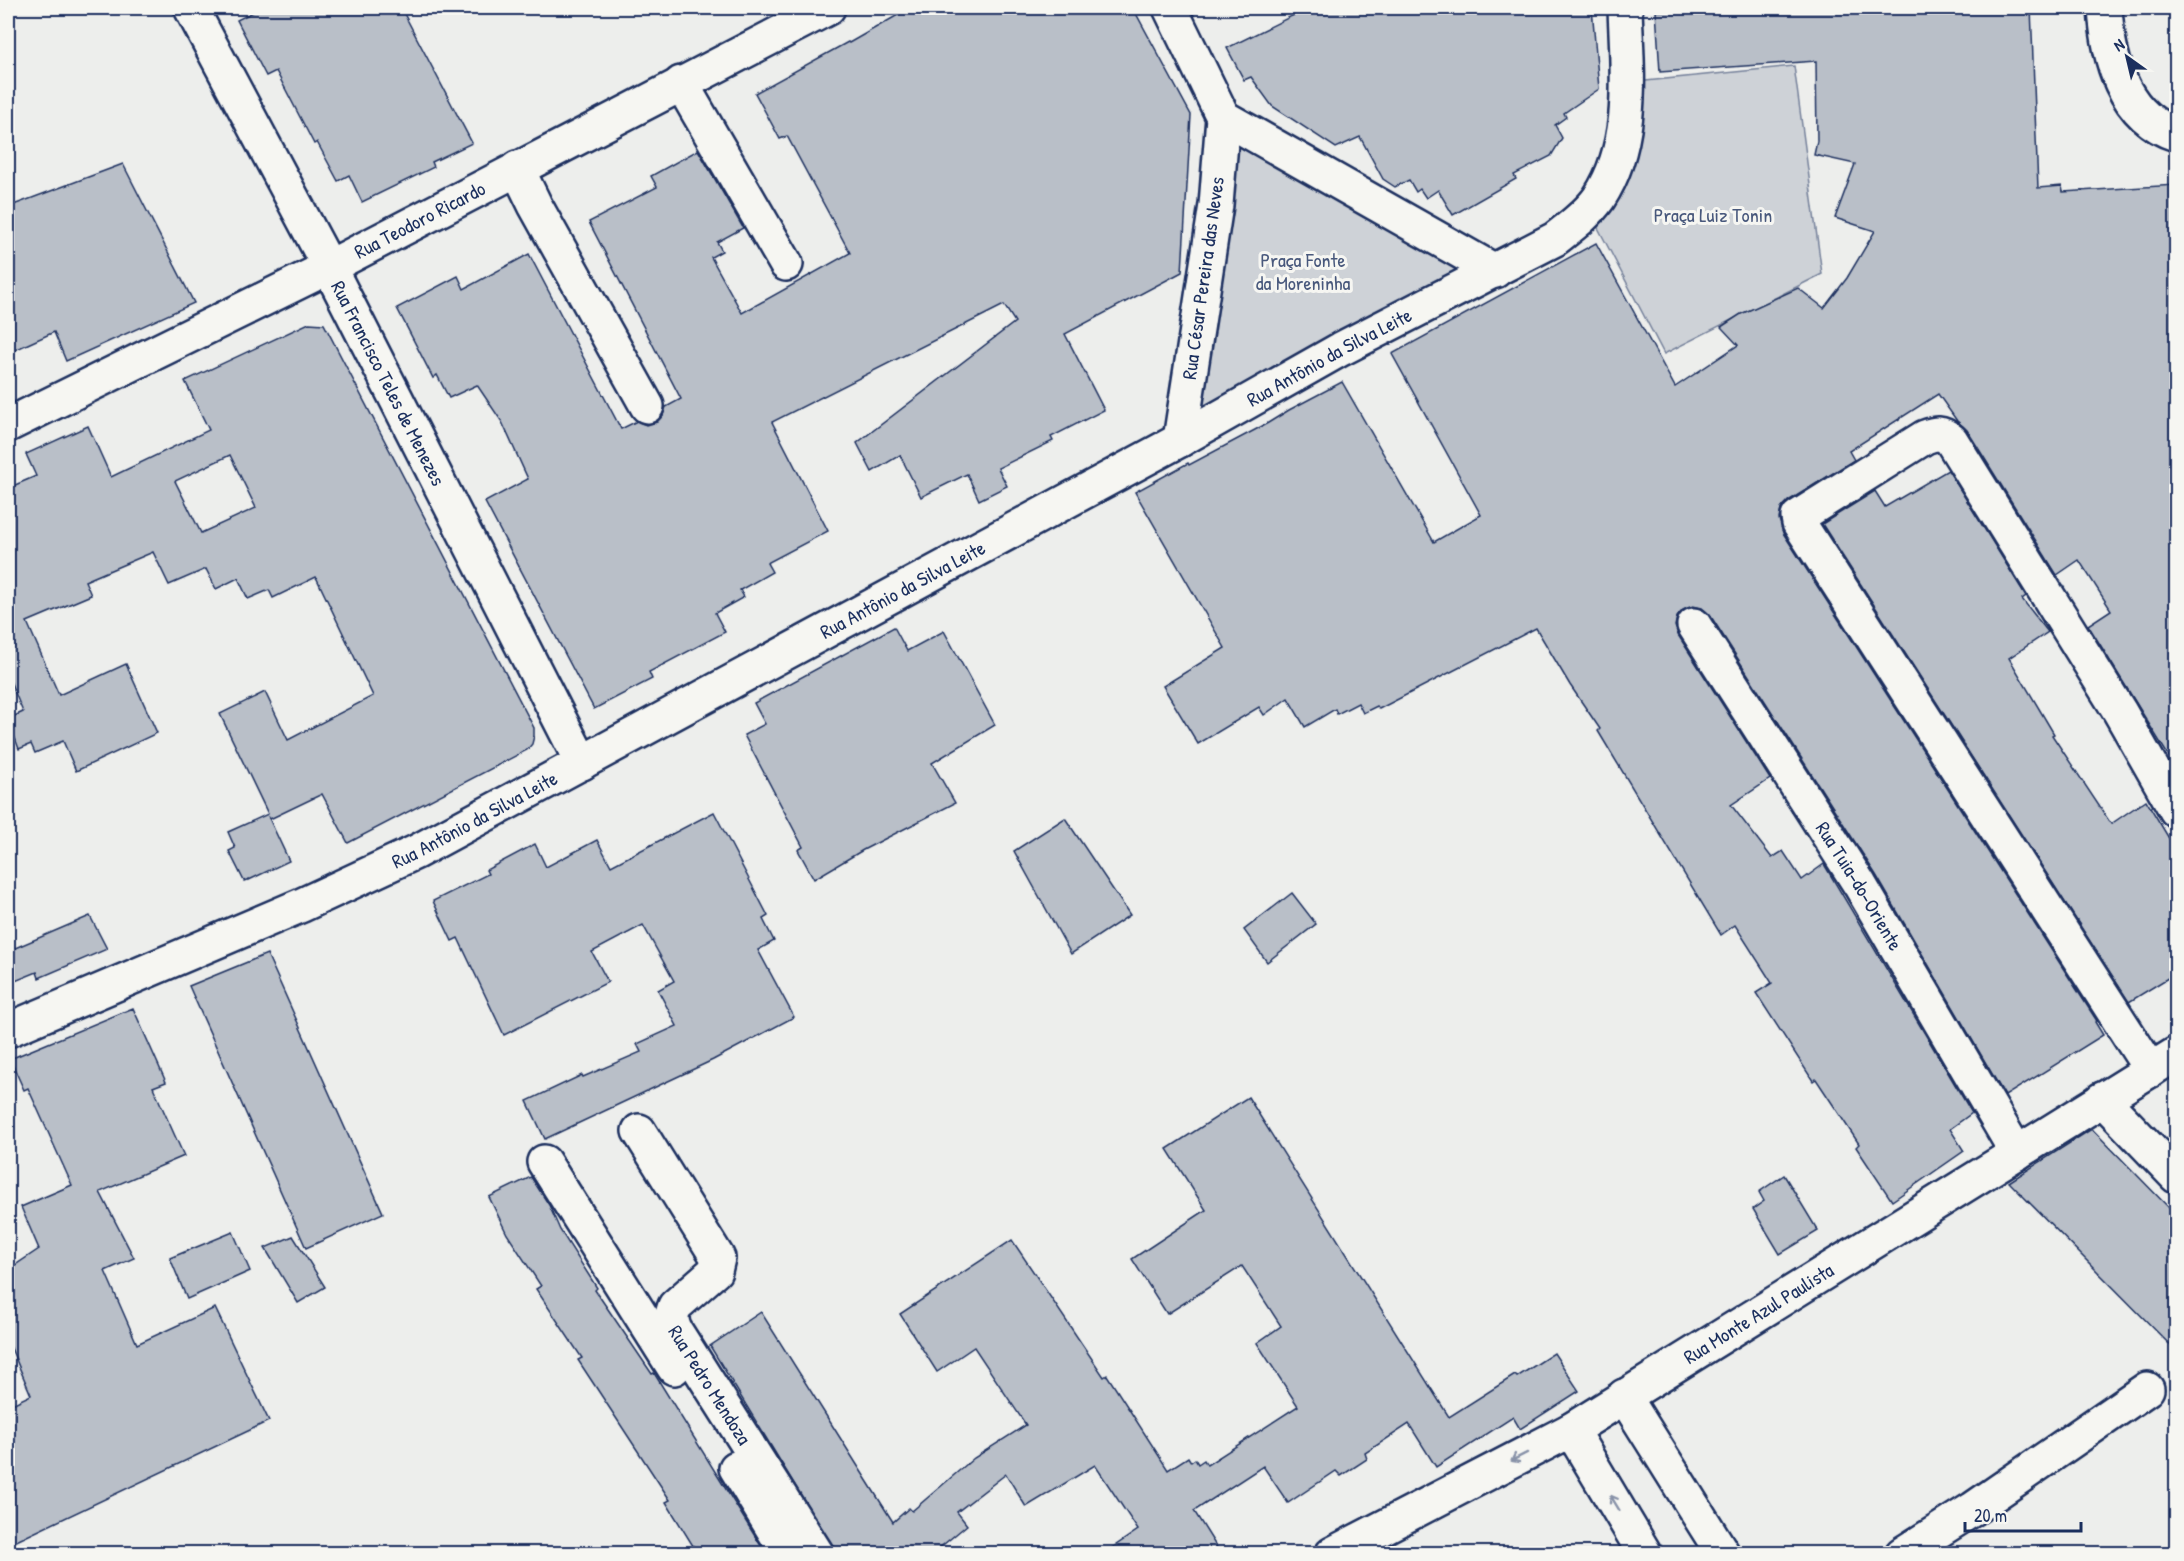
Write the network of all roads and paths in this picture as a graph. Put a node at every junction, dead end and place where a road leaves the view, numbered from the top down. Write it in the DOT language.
graph roads {
  1 [pos="191,8"];
  2 [pos="828,8"];
  3 [pos="1170,8"];
  4 [pos="1625,8"];
  5 [pos="2105,8"];
  6 [pos="681,83"];
  7 [pos="1223,117"];
  8 [pos="2176,135"];
  9 [pos="517,168"];
  10 [pos="786,264"];
  11 [pos="329,267"];
  12 [pos="1495,271"];
  13 [pos="647,406"];
  14 [pos="8,425"];
  15 [pos="1180,440"];
  16 [pos="1694,625"];
  17 [pos="582,763"];
  18 [pos="2176,810"];
  19 [pos="8,1030"];
  20 [pos="2164,1062"];
  21 [pos="2102,1099"];
  22 [pos="639,1131"];
  23 [pos="2017,1153"];
  24 [pos="544,1162"];
  25 [pos="2176,1176"];
  26 [pos="2147,1389"];
  27 [pos="1624,1396"];
  28 [pos="1571,1430"];
  29 [pos="788,1554"];
  30 [pos="817,1554"];
  31 [pos="1332,1554"];
  32 [pos="1645,1554"];
  33 [pos="1723,1554"];
  34 [pos="1902,1554"];
  1 -- 11 [label="street, Rua Francisco Teles de Menezes"];
  2 -- 6 [label="street, Rua Teodoro Ricardo"];
  3 -- 7 [label="street"];
  4 -- 12 [label="street, Rua Antônio da Silva Leite"];
  5 -- 8 [label="street"];
  6 -- 9 [label="street, Rua Teodoro Ricardo"];
  6 -- 10 [label="street"];
  7 -- 12 [label="street"];
  7 -- 15 [label="street, Rua César Pereira das Neves"];
  9 -- 11 [label="street, Rua Teodoro Ricardo"];
  9 -- 13 [label="street"];
  11 -- 14 [label="street, Rua Teodoro Ricardo"];
  11 -- 17 [label="street, Rua Francisco Teles de Menezes"];
  12 -- 15 [label="street, Rua Antônio da Silva Leite"];
  15 -- 17 [label="street, Rua Antônio da Silva Leite"];
  16 -- 23 [label="street, Rua Tuia-do-Oriente"];
  17 -- 19 [label="street, Rua Antônio da Silva Leite"];
  18 -- 20 [label="street"];
  20 -- 21 [label="street, Rua Monte Azul Paulista"];
  21 -- 23 [label="street, Rua Monte Azul Paulista"];
  21 -- 25 [label="street"];
  22 -- 30 [label="street, Rua Pedro Mendoza"];
  23 -- 27 [label="street, Rua Monte Azul Paulista"];
  24 -- 29 [label="street, Rua Pedro Mendoza"];
  26 -- 34 [label="street"];
  27 -- 28 [label="street, Rua Monte Azul Paulista"];
  27 -- 33 [label="street"];
  28 -- 31 [label="street, Rua Monte Azul Paulista, one-way"];
  32 -- 28 [label="street, one-way"];
}
